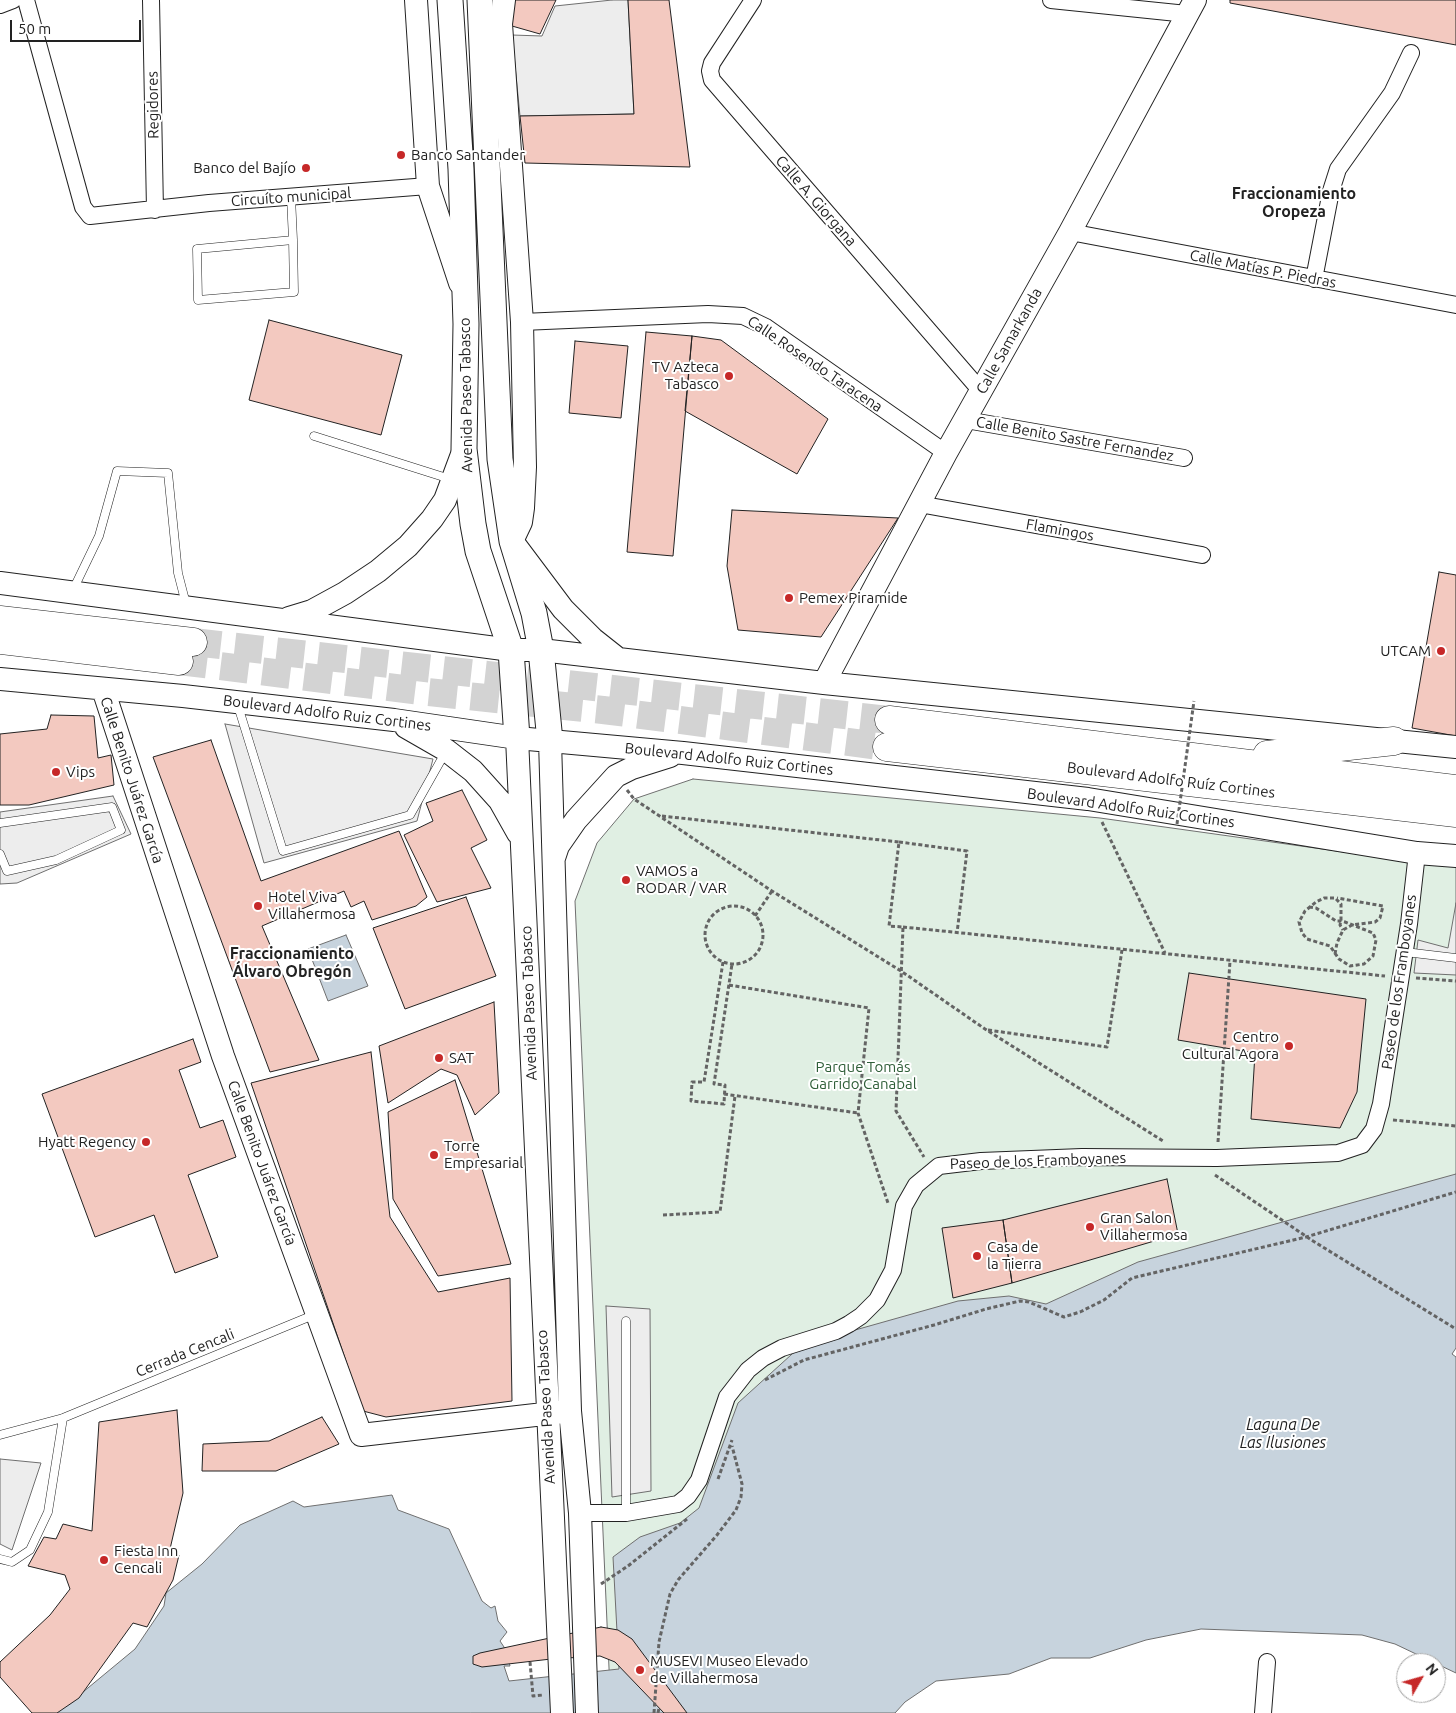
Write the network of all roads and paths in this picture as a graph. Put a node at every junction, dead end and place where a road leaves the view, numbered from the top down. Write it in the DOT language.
graph roads {
  1 [pos="13,0"];
  2 [pos="26,0"];
  3 [pos="151,0"];
  4 [pos="416,0"];
  5 [pos="450,0"];
  6 [pos="480,0"];
  7 [pos="504,0"];
  8 [pos="752,0"];
  9 [pos="1051,0"];
  10 [pos="0,5"];
  11 [pos="1191,7"];
  12 [pos="1411,52"];
  13 [pos="428,186"];
  14 [pos="292,197"];
  15 [pos="155,210"];
  16 [pos="1070,232"];
  17 [pos="293,240"];
  18 [pos="1314,279"];
  19 [pos="465,299"];
  20 [pos="1456,305"];
  21 [pos="522,322"];
  22 [pos="981,390"];
  23 [pos="966,420"];
  24 [pos="314,436"];
  25 [pos="464,449"];
  26 [pos="946,453"];
  27 [pos="1184,458"];
  28 [pos="451,479"];
  29 [pos="469,499"];
  30 [pos="919,504"];
  31 [pos="512,541"];
  32 [pos="1202,555"];
  33 [pos="0,583"];
  34 [pos="72,592"];
  35 [pos="186,606"];
  36 [pos="284,619"];
  37 [pos="0,620"];
  38 [pos="0,640"];
  39 [pos="511,650"];
  40 [pos="541,650"];
  41 [pos="617,658"];
  42 [pos="0,679"];
  43 [pos="824,683"];
  44 [pos="102,689"];
  45 [pos="1194,701"];
  46 [pos="237,702"];
  47 [pos="394,720"];
  48 [pos="889,720"];
  49 [pos="517,738"];
  50 [pos="550,741"];
  51 [pos="1394,741"];
  52 [pos="887,747"];
  53 [pos="1456,747"];
  54 [pos="446,750"];
  55 [pos="683,753"];
  56 [pos="1221,760"];
  57 [pos="616,776"];
  58 [pos="1456,789"];
  59 [pos="1456,813"];
  60 [pos="660,816"];
  61 [pos="1100,818"];
  62 [pos="0,823"];
  63 [pos="1177,824"];
  64 [pos="522,841"];
  65 [pos="899,842"];
  66 [pos="1417,853"];
  67 [pos="0,854"];
  68 [pos="1456,856"];
  69 [pos="553,861"];
  70 [pos="772,891"];
  71 [pos="1335,898"];
  72 [pos="1310,907"];
  73 [pos="755,916"];
  74 [pos="1341,922"];
  75 [pos="1352,925"];
  76 [pos="903,928"];
  77 [pos="1343,930"];
  78 [pos="957,933"];
  79 [pos="1337,943"];
  80 [pos="1330,946"];
  81 [pos="1122,950"];
  82 [pos="1405,952"];
  83 [pos="1165,954"];
  84 [pos="1335,954"];
  85 [pos="1456,958"];
  86 [pos="1230,961"];
  87 [pos="723,962"];
  88 [pos="732,964"];
  89 [pos="1350,966"];
  90 [pos="901,971"];
  91 [pos="1351,972"];
  92 [pos="1401,977"];
  93 [pos="1456,981"];
  94 [pos="729,985"];
  95 [pos="985,1029"];
  96 [pos="724,1094"];
  97 [pos="735,1096"];
  98 [pos="858,1113"];
  99 [pos="1378,1118"];
  100 [pos="1456,1126"];
  101 [pos="1189,1157"];
  102 [pos="1217,1158"];
  103 [pos="932,1170"];
  104 [pos="1456,1192"];
  105 [pos="663,1215"];
  106 [pos="899,1235"];
  107 [pos="1306,1237"];
  108 [pos="318,1313"];
  109 [pos="626,1321"];
  110 [pos="1456,1329"];
  111 [pos="760,1382"];
  112 [pos="570,1410"];
  113 [pos="546,1412"];
  114 [pos="63,1418"];
  115 [pos="734,1432"];
  116 [pos="0,1435"];
  117 [pos="732,1440"];
  118 [pos="714,1486"];
  119 [pos="580,1513"];
  120 [pos="626,1513"];
  121 [pos="693,1513"];
  122 [pos="0,1559"];
  123 [pos="583,1596"];
  124 [pos="530,1662"];
  125 [pos="1267,1662"];
  126 [pos="561,1703"];
  127 [pos="659,1708"];
  128 [pos="587,1713"];
  129 [pos="654,1713"];
  130 [pos="658,1713"];
  131 [pos="1262,1713"];
  1 -- 10 [label="street"];
  2 -- 15 [label="street, Circuíto municipal"];
  3 -- 15 [label="street, Regidores"];
  4 -- 13 [label="main road, Avenida Paseo Tabasco"];
  5 -- 19 [label="main road, Avenida Paseo Tabasco"];
  6 -- 31 [label="main road, Avenida Paseo Tabasco"];
  7 -- 21 [label="main road"];
  8 -- 22 [label="street, Calle A. Giorgana"];
  9 -- 11 [label="street"];
  11 -- 16 [label="main road, Calle Samarkanda"];
  12 -- 18 [label="street"];
  13 -- 14 [label="street, Circuíto municipal"];
  13 -- 19 [label="main road, Avenida Paseo Tabasco"];
  14 -- 15 [label="street, Circuíto municipal"];
  14 -- 17 [label="lane"];
  16 -- 18 [label="street, Calle Matías P. Piedras"];
  16 -- 22 [label="main road, Calle Samarkanda"];
  17 -- 17 [label="lane"];
  18 -- 20 [label="street, Calle Matías P. Piedras"];
  19 -- 25 [label="main road, Avenida Paseo Tabasco"];
  21 -- 26 [label="street, Calle Rosendo Taracena"];
  21 -- 31 [label="main road"];
  22 -- 23 [label="main road, Calle Samarkanda"];
  23 -- 26 [label="main road, Calle Samarkanda"];
  23 -- 27 [label="street, Calle Benito Sastre Fernandez"];
  24 -- 28 [label="lane"];
  25 -- 28 [label="main road"];
  25 -- 29 [label="main road, Avenida Paseo Tabasco"];
  26 -- 30 [label="main road, Calle Samarkanda"];
  28 -- 29 [label="lane"];
  28 -- 36 [label="main road"];
  29 -- 39 [label="main road, Avenida Paseo Tabasco"];
  30 -- 32 [label="street, Flamingos"];
  30 -- 43 [label="main road, Calle Samarkanda"];
  31 -- 40 [label="main road, Avenida Paseo Tabasco"];
  31 -- 41 [label="main road"];
  33 -- 34 [label="main road"];
  34 -- 35 [label="main road"];
  34 -- 35 [label="lane"];
  35 -- 36 [label="main road"];
  36 -- 39 [label="main road"];
  37 -- 38 [label="highway"];
  39 -- 40 [label="main road"];
  39 -- 49 [label="main road, Avenida Paseo Tabasco"];
  40 -- 41 [label="main road"];
  40 -- 50 [label="main road, Avenida Paseo Tabasco"];
  41 -- 43 [label="main road"];
  42 -- 44 [label="main road, Boulevard Adolfo Ruiz Cortines"];
  43 -- 51 [label="main road"];
  44 -- 46 [label="main road, Boulevard Adolfo Ruiz Cortines"];
  44 -- 108 [label="main road, Calle Benito Juárez García"];
  45 -- 63 [label="path, bridge"];
  46 -- 47 [label="main road, Boulevard Adolfo Ruiz Cortines"];
  46 -- 54 [label="lane"];
  47 -- 49 [label="main road, Boulevard Adolfo Ruiz Cortines"];
  47 -- 54 [label="main road"];
  48 -- 56 [label="highway, Boulevard Adolfo Ruíz Cortines"];
  49 -- 50 [label="main road, Boulevard Adolfo Ruiz Cortines"];
  49 -- 64 [label="main road, Avenida Paseo Tabasco"];
  50 -- 55 [label="main road, Boulevard Adolfo Ruiz Cortines"];
  50 -- 69 [label="main road, Avenida Paseo Tabasco"];
  51 -- 53 [label="main road"];
  51 -- 56 [label="highway"];
  52 -- 59 [label="highway, Boulevard Adolfo Ruíz Cortines"];
  54 -- 64 [label="main road"];
  55 -- 57 [label="main road"];
  55 -- 66 [label="main road, Boulevard Adolfo Ruiz Cortines"];
  56 -- 58 [label="highway, Boulevard Adolfo Ruíz Cortines"];
  57 -- 60 [label="path"];
  57 -- 69 [label="main road"];
  60 -- 65 [label="path"];
  60 -- 70 [label="path"];
  61 -- 83 [label="path"];
  62 -- 67 [label="lane"];
  64 -- 113 [label="main road, Avenida Paseo Tabasco"];
  65 -- 76 [label="path"];
  65 -- 78 [label="path"];
  66 -- 68 [label="main road, Boulevard Adolfo Ruiz Cortines"];
  66 -- 82 [label="street, Paseo de los Framboyanes"];
  69 -- 112 [label="main road, Avenida Paseo Tabasco"];
  70 -- 73 [label="path"];
  70 -- 90 [label="path"];
  71 -- 72 [label="path"];
  71 -- 74 [label="path"];
  71 -- 75 [label="path"];
  72 -- 74 [label="path"];
  72 -- 80 [label="path"];
  73 -- 87 [label="path"];
  73 -- 88 [label="path"];
  74 -- 75 [label="path"];
  74 -- 77 [label="path"];
  75 -- 77 [label="path"];
  75 -- 89 [label="path"];
  76 -- 78 [label="path"];
  76 -- 90 [label="path"];
  77 -- 79 [label="path"];
  78 -- 81 [label="path"];
  79 -- 80 [label="path"];
  79 -- 84 [label="path"];
  80 -- 84 [label="path"];
  81 -- 83 [label="path"];
  81 -- 95 [label="path"];
  82 -- 85 [label="lane"];
  82 -- 92 [label="street, Paseo de los Framboyanes"];
  83 -- 86 [label="path"];
  84 -- 89 [label="path"];
  86 -- 91 [label="path"];
  86 -- 102 [label="path"];
  87 -- 88 [label="path"];
  87 -- 96 [label="path"];
  88 -- 94 [label="path"];
  89 -- 91 [label="path"];
  90 -- 95 [label="path"];
  90 -- 103 [label="path"];
  91 -- 92 [label="path"];
  92 -- 93 [label="path"];
  92 -- 99 [label="street, Paseo de los Framboyanes"];
  94 -- 96 [label="path"];
  94 -- 98 [label="path"];
  95 -- 101 [label="path"];
  96 -- 97 [label="path"];
  97 -- 98 [label="path"];
  97 -- 105 [label="path"];
  98 -- 106 [label="path"];
  99 -- 100 [label="path"];
  99 -- 102 [label="street, Paseo de los Framboyanes"];
  101 -- 102 [label="street, Paseo de los Framboyanes"];
  101 -- 103 [label="street, Paseo de los Framboyanes"];
  101 -- 107 [label="path"];
  103 -- 106 [label="street, Paseo de los Framboyanes"];
  104 -- 107 [label="path"];
  106 -- 120 [label="street, Paseo de los Framboyanes"];
  107 -- 110 [label="path"];
  107 -- 111 [label="path"];
  108 -- 113 [label="main road, Calle Benito Juárez García"];
  108 -- 114 [label="lane, Cerrada Cencali"];
  109 -- 120 [label="lane"];
  112 -- 113 [label="main road, Calle Benito Juárez García"];
  112 -- 119 [label="main road, Avenida Paseo Tabasco"];
  113 -- 126 [label="main road, Avenida Paseo Tabasco"];
  114 -- 116 [label="lane, Cerrada Cencali"];
  114 -- 122 [label="lane"];
  115 -- 117 [label="path"];
  117 -- 118 [label="path"];
  117 -- 129 [label="path"];
  119 -- 120 [label="street, Paseo de los Framboyanes"];
  119 -- 123 [label="main road, Avenida Paseo Tabasco"];
  121 -- 123 [label="path"];
  123 -- 128 [label="main road, Avenida Paseo Tabasco"];
  124 -- 126 [label="path"];
  125 -- 131 [label="street"];
  127 -- 130 [label="path"];
}
